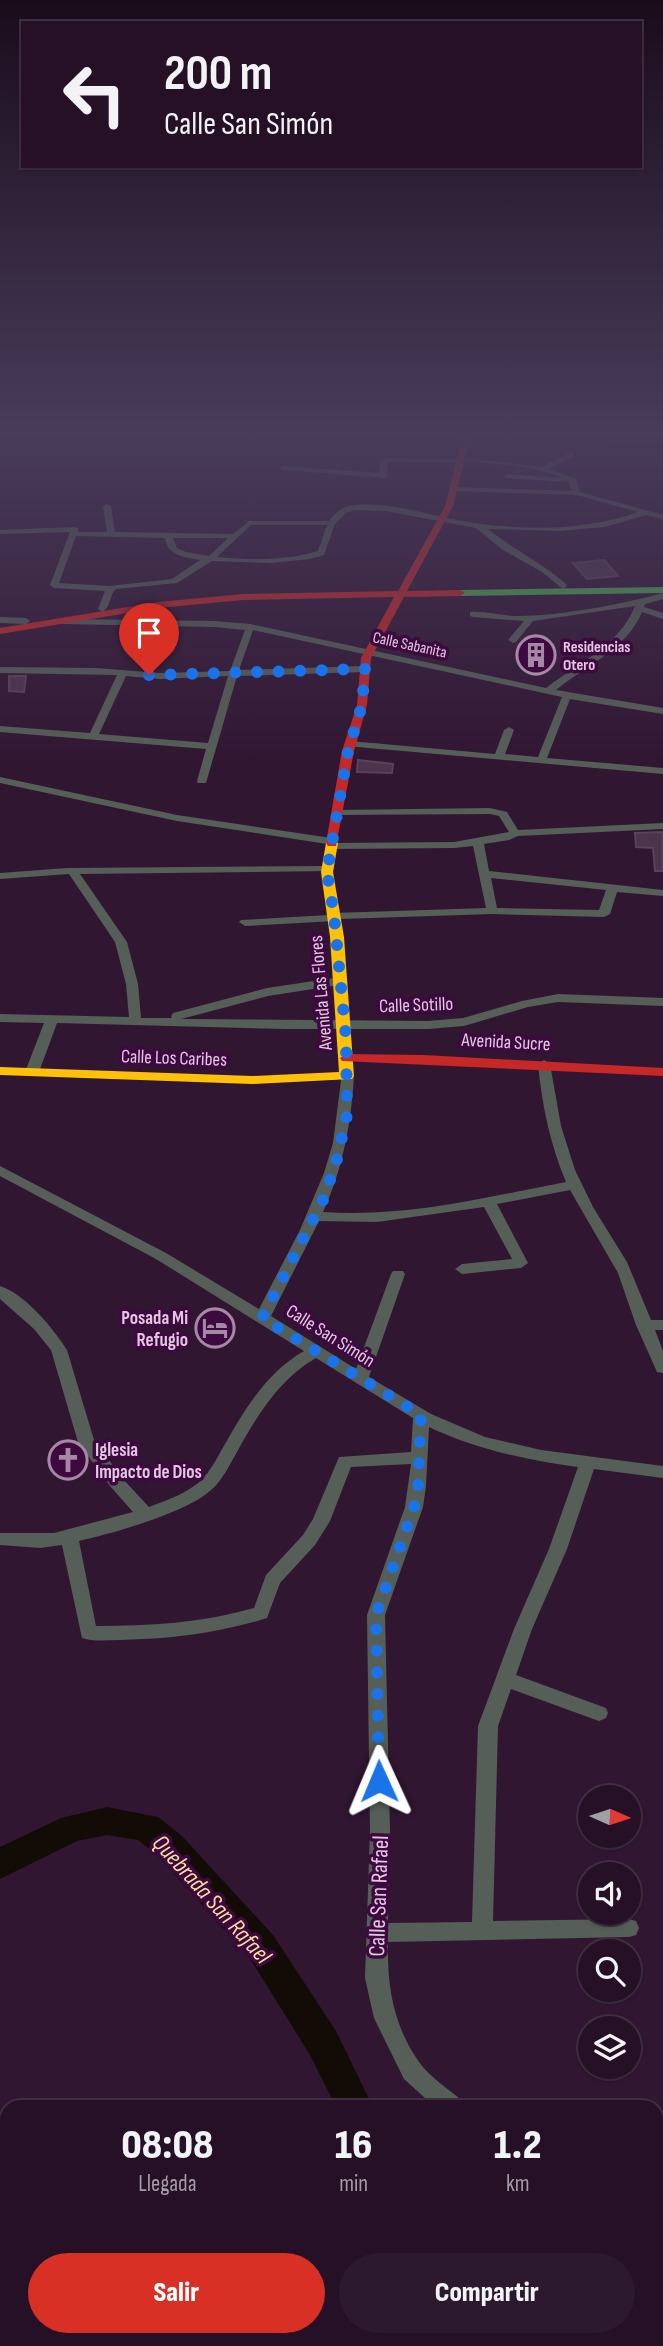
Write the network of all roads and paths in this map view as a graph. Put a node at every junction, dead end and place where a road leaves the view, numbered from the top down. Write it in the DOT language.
graph roads {
  1 [pos="69,543"];
  2 [pos="170,543"];
  3 [pos="226,543"];
  4 [pos="325,543"];
  5 [pos="423,543"];
  6 [pos="499,543"];
  7 [pos="208,560"];
  8 [pos="563,586"];
  9 [pos="663,587"];
  10 [pos="619,588"];
  11 [pos="111,589"];
  12 [pos="397,591"];
  13 [pos="663,596"];
  14 [pos="158,605"];
  15 [pos="640,605"];
  16 [pos="102,609"];
  17 [pos="473,614"];
  18 [pos="663,616"];
  19 [pos="531,618"];
  20 [pos="0,620"];
  21 [pos="26,621"];
  22 [pos="50,622"];
  23 [pos="150,623"];
  24 [pos="250,627"];
  25 [pos="0,628"];
  26 [pos="513,640"];
  27 [pos="368,651"];
  28 [pos="365,669"];
  29 [pos="0,670"];
  30 [pos="123,673"];
  31 [pos="232,674"];
  32 [pos="548,691"];
  33 [pos="567,695"];
  34 [pos="663,710"];
  35 [pos="0,729"];
  36 [pos="509,730"];
  37 [pos="93,737"];
  38 [pos="350,744"];
  39 [pos="212,746"];
  40 [pos="500,755"];
  41 [pos="542,759"];
  42 [pos="663,771"];
  43 [pos="0,780"];
  44 [pos="202,781"];
  45 [pos="336,813"];
  46 [pos="663,826"];
  47 [pos="515,833"];
  48 [pos="331,843"];
  49 [pos="478,843"];
  50 [pos="327,869"];
  51 [pos="72,871"];
  52 [pos="484,874"];
  53 [pos="0,876"];
  54 [pos="613,888"];
  55 [pos="663,893"];
  56 [pos="492,911"];
  57 [pos="334,917"];
  58 [pos="245,922"];
  59 [pos="341,981"];
  60 [pos="663,1002"];
  61 [pos="0,1018"];
  62 [pos="52,1019"];
  63 [pos="135,1020"];
  64 [pos="163,1021"];
  65 [pos="345,1026"];
  66 [pos="347,1058"];
  67 [pos="544,1064"];
  68 [pos="0,1071"];
  69 [pos="32,1072"];
  70 [pos="663,1072"];
  71 [pos="347,1076"];
  72 [pos="0,1170"];
  73 [pos="574,1185"];
  74 [pos="488,1200"];
  75 [pos="314,1216"];
  76 [pos="462,1269"];
  77 [pos="398,1274"];
  78 [pos="0,1291"];
  79 [pos="262,1318"];
  80 [pos="644,1325"];
  81 [pos="663,1325"];
  82 [pos="316,1351"];
  83 [pos="663,1368"];
  84 [pos="361,1378"];
  85 [pos="421,1415"];
  86 [pos="419,1458"];
  87 [pos="588,1461"];
  88 [pos="663,1472"];
  89 [pos="145,1514"];
  90 [pos="69,1537"];
  91 [pos="0,1539"];
  92 [pos="504,1679"];
  93 [pos="600,1713"];
  94 [pos="629,1928"];
  95 [pos="482,1930"];
  96 [pos="376,1933"];
  97 [pos="444,2100"];
  1 -- 11 [label="street"];
  2 -- 7 [label="street"];
  3 -- 7 [label="street"];
  4 -- 7 [label="street"];
  5 -- 12 [label="street, Avenida Las Flores"];
  6 -- 8 [label="street"];
  7 -- 11 [label="street"];
  8 -- 10 [label="street"];
  8 -- 12 [label="street"];
  9 -- 10 [label="street"];
  10 -- 12 [label="street"];
  10 -- 15 [label="street"];
  11 -- 16 [label="street"];
  12 -- 14 [label="street"];
  12 -- 16 [label="street"];
  12 -- 27 [label="street, Avenida Las Flores"];
  13 -- 15 [label="street"];
  14 -- 22 [label="street"];
  14 -- 23 [label="street"];
  15 -- 18 [label="street"];
  15 -- 19 [label="street"];
  15 -- 32 [label="street"];
  16 -- 21 [label="street"];
  17 -- 19 [label="street"];
  19 -- 26 [label="street"];
  20 -- 21 [label="street"];
  21 -- 25 [label="street"];
  22 -- 23 [label="street, Calle Sabanita"];
  22 -- 25 [label="street"];
  23 -- 24 [label="street, Calle Sabanita"];
  24 -- 27 [label="street, Calle Sabanita"];
  24 -- 31 [label="street"];
  27 -- 28 [label="street, Avenida Las Flores"];
  27 -- 32 [label="street, Calle Sabanita"];
  28 -- 31 [label="street"];
  28 -- 38 [label="street, Avenida Las Flores"];
  29 -- 30 [label="street"];
  30 -- 31 [label="street"];
  30 -- 37 [label="street"];
  31 -- 39 [label="street"];
  32 -- 33 [label="street, Calle Sabanita"];
  33 -- 34 [label="street, Calle Sabanita"];
  33 -- 41 [label="street"];
  35 -- 37 [label="street"];
  36 -- 40 [label="street"];
  37 -- 39 [label="street"];
  38 -- 40 [label="street"];
  38 -- 45 [label="street, Avenida Las Flores"];
  39 -- 44 [label="street"];
  40 -- 41 [label="street"];
  41 -- 42 [label="street"];
  43 -- 48 [label="street"];
  45 -- 47 [label="street"];
  45 -- 48 [label="street, Avenida Las Flores"];
  46 -- 47 [label="street"];
  47 -- 49 [label="street"];
  48 -- 49 [label="street"];
  48 -- 50 [label="street, Avenida Las Flores"];
  49 -- 52 [label="street"];
  50 -- 51 [label="street"];
  50 -- 57 [label="street, Avenida Las Flores"];
  51 -- 53 [label="street"];
  51 -- 63 [label="street"];
  52 -- 54 [label="street"];
  52 -- 56 [label="street"];
  54 -- 55 [label="street"];
  54 -- 56 [label="street"];
  56 -- 57 [label="street"];
  57 -- 58 [label="street"];
  57 -- 59 [label="street, Avenida Las Flores"];
  59 -- 64 [label="street"];
  59 -- 65 [label="street, Avenida Las Flores"];
  60 -- 65 [label="street, Calle Sotillo"];
  61 -- 62 [label="street, Calle Sotillo"];
  62 -- 63 [label="street, Calle Sotillo"];
  62 -- 69 [label="street"];
  63 -- 64 [label="street, Calle Sotillo"];
  64 -- 65 [label="street, Calle Sotillo"];
  65 -- 66 [label="street, Avenida Las Flores"];
  66 -- 67 [label="street, Avenida Sucre"];
  66 -- 71 [label="street, Avenida Las Flores"];
  67 -- 70 [label="street, Avenida Sucre"];
  67 -- 73 [label="street"];
  68 -- 69 [label="street, Calle Los Caribes"];
  69 -- 71 [label="street, Calle Los Caribes"];
  71 -- 75 [label="street, Avenida Las Flores"];
  72 -- 79 [label="street, Calle San Simón"];
  73 -- 74 [label="street"];
  73 -- 80 [label="street"];
  74 -- 75 [label="street"];
  74 -- 76 [label="street"];
  75 -- 79 [label="street, Avenida Las Flores"];
  77 -- 84 [label="street"];
  78 -- 89 [label="street"];
  79 -- 82 [label="street, Calle San Simón"];
  80 -- 81 [label="street"];
  80 -- 83 [label="street"];
  82 -- 84 [label="street, Calle San Simón"];
  82 -- 89 [label="street"];
  84 -- 85 [label="street, Calle San Simón"];
  85 -- 86 [label="street, Calle San Rafael"];
  85 -- 87 [label="street, Calle San Simón"];
  86 -- 90 [label="street"];
  86 -- 96 [label="street, Calle San Rafael"];
  87 -- 88 [label="street, Calle San Simón"];
  87 -- 92 [label="street"];
  89 -- 90 [label="street"];
  90 -- 91 [label="street"];
  92 -- 93 [label="street"];
  92 -- 95 [label="street"];
  94 -- 95 [label="street"];
  95 -- 96 [label="street"];
  96 -- 97 [label="street, Calle San Rafael"];
}
